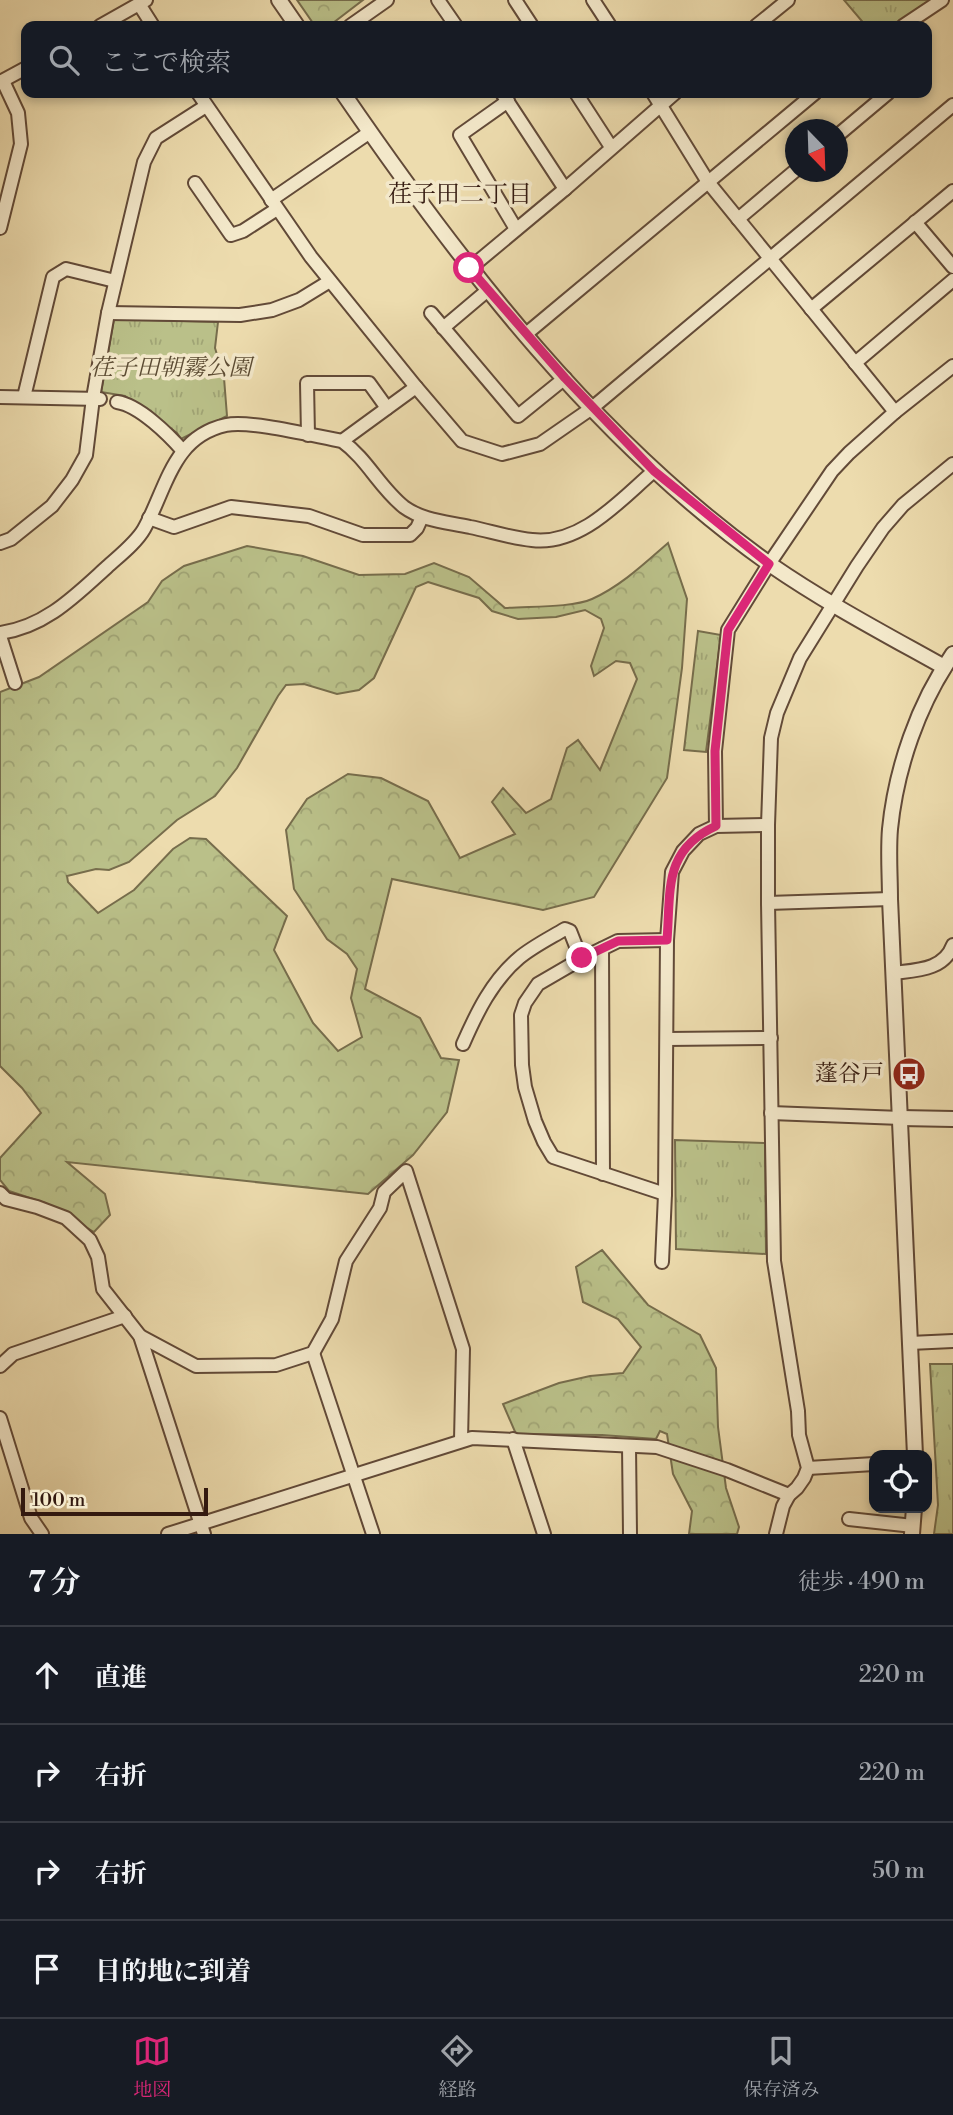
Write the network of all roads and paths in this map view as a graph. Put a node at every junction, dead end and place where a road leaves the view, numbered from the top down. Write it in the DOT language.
graph roads {
  1 [pos="279,0"];
  2 [pos="387,0"];
  3 [pos="438,0"];
  4 [pos="515,0"];
  5 [pos="593,0"];
  6 [pos="942,0"];
  7 [pos="784,1"];
  8 [pos="142,2"];
  9 [pos="109,21"];
  10 [pos="151,21"];
  11 [pos="294,21"];
  12 [pos="357,21"];
  13 [pos="453,21"];
  14 [pos="529,21"];
  15 [pos="607,21"];
  16 [pos="762,21"];
  17 [pos="910,21"];
  18 [pos="21,71"];
  19 [pos="1,82"];
  20 [pos="201,98"];
  21 [pos="346,98"];
  22 [pos="504,98"];
  23 [pos="506,98"];
  24 [pos="579,98"];
  25 [pos="656,98"];
  26 [pos="669,98"];
  27 [pos="809,98"];
  28 [pos="882,98"];
  29 [pos="953,104"];
  30 [pos="661,105"];
  31 [pos="206,106"];
  32 [pos="848,127"];
  33 [pos="370,132"];
  34 [pos="611,147"];
  35 [pos="785,179"];
  36 [pos="708,182"];
  37 [pos="195,183"];
  38 [pos="565,189"];
  39 [pos="953,191"];
  40 [pos="274,205"];
  41 [pos="738,219"];
  42 [pos="915,222"];
  43 [pos="0,228"];
  44 [pos="516,229"];
  45 [pos="769,258"];
  46 [pos="953,267"];
  47 [pos="469,268"];
  48 [pos="953,280"];
  49 [pos="115,281"];
  50 [pos="330,281"];
  51 [pos="488,290"];
  52 [pos="811,309"];
  53 [pos="108,313"];
  54 [pos="431,313"];
  55 [pos="443,328"];
  56 [pos="526,334"];
  57 [pos="855,363"];
  58 [pos="953,366"];
  59 [pos="565,378"];
  60 [pos="416,387"];
  61 [pos="0,397"];
  62 [pos="24,397"];
  63 [pos="97,399"];
  64 [pos="117,402"];
  65 [pos="387,408"];
  66 [pos="592,408"];
  67 [pos="895,412"];
  68 [pos="308,435"];
  69 [pos="342,441"];
  70 [pos="183,451"];
  71 [pos="953,464"];
  72 [pos="654,471"];
  73 [pos="422,517"];
  74 [pos="149,518"];
  75 [pos="0,543"];
  76 [pos="769,564"];
  77 [pos="833,605"];
  78 [pos="0,635"];
  79 [pos="953,654"];
  80 [pos="948,669"];
  81 [pos="15,683"];
  82 [pos="768,824"];
  83 [pos="716,826"];
  84 [pos="890,899"];
  85 [pos="768,903"];
  86 [pos="667,940"];
  87 [pos="953,945"];
  88 [pos="602,949"];
  89 [pos="582,958"];
  90 [pos="894,973"];
  91 [pos="667,1038"];
  92 [pos="771,1038"];
  93 [pos="463,1044"];
  94 [pos="771,1113"];
  95 [pos="901,1118"];
  96 [pos="953,1119"];
  97 [pos="603,1174"];
  98 [pos="0,1193"];
  99 [pos="665,1194"];
  100 [pos="662,1262"];
  101 [pos="125,1316"];
  102 [pos="140,1336"];
  103 [pos="953,1342"];
  104 [pos="911,1343"];
  105 [pos="313,1353"];
  106 [pos="0,1366"];
  107 [pos="0,1418"];
  108 [pos="513,1439"];
  109 [pos="461,1440"];
  110 [pos="629,1446"];
  111 [pos="915,1450"];
  112 [pos="869,1464"];
  113 [pos="808,1468"];
  114 [pos="355,1476"];
  115 [pos="789,1495"];
  116 [pos="849,1519"];
  117 [pos="202,1529"];
  118 [pos="913,1530"];
  119 [pos="42,1534"];
  120 [pos="168,1534"];
  121 [pos="373,1534"];
  122 [pos="544,1534"];
  123 [pos="630,1534"];
  124 [pos="776,1534"];
  1 -- 11 [label="street"];
  2 -- 12 [label="street"];
  3 -- 13 [label="street"];
  4 -- 14 [label="street"];
  5 -- 15 [label="street"];
  6 -- 17 [label="street"];
  7 -- 16 [label="street"];
  8 -- 9 [label="street"];
  8 -- 10 [label="street"];
  18 -- 19 [label="street"];
  19 -- 43 [label="street"];
  20 -- 31 [label="street"];
  21 -- 33 [label="street"];
  22 -- 44 [label="street"];
  23 -- 38 [label="street"];
  24 -- 34 [label="street"];
  25 -- 30 [label="street"];
  26 -- 30 [label="street"];
  27 -- 36 [label="street"];
  28 -- 32 [label="street"];
  29 -- 45 [label="street"];
  30 -- 34 [label="street"];
  30 -- 36 [label="street"];
  31 -- 40 [label="street"];
  31 -- 49 [label="street"];
  33 -- 40 [label="street"];
  33 -- 47 [label="street"];
  34 -- 38 [label="street"];
  35 -- 41 [label="street"];
  36 -- 41 [label="street"];
  36 -- 56 [label="street"];
  37 -- 40 [label="street"];
  38 -- 44 [label="street"];
  39 -- 42 [label="street"];
  40 -- 50 [label="street"];
  41 -- 45 [label="street"];
  42 -- 46 [label="street"];
  42 -- 52 [label="street"];
  44 -- 47 [label="street"];
  45 -- 52 [label="street"];
  45 -- 66 [label="street"];
  47 -- 51 [label="street"];
  48 -- 57 [label="street"];
  49 -- 53 [label="street"];
  49 -- 62 [label="street"];
  50 -- 53 [label="street"];
  50 -- 60 [label="street"];
  51 -- 55 [label="street"];
  51 -- 56 [label="street"];
  52 -- 57 [label="street"];
  53 -- 63 [label="street"];
  54 -- 55 [label="street"];
  55 -- 59 [label="street"];
  56 -- 59 [label="street"];
  57 -- 67 [label="street"];
  58 -- 67 [label="street"];
  59 -- 66 [label="street"];
  60 -- 65 [label="street"];
  60 -- 66 [label="street"];
  61 -- 62 [label="street"];
  62 -- 63 [label="street"];
  63 -- 75 [label="street"];
  64 -- 70 [label="street"];
  65 -- 68 [label="street"];
  65 -- 69 [label="street"];
  66 -- 72 [label="street"];
  67 -- 76 [label="street"];
  68 -- 69 [label="street"];
  68 -- 70 [label="street"];
  69 -- 73 [label="street"];
  70 -- 74 [label="street"];
  71 -- 77 [label="street"];
  72 -- 73 [label="street"];
  72 -- 76 [label="street"];
  73 -- 74 [label="street"];
  74 -- 78 [label="street"];
  76 -- 77 [label="street"];
  76 -- 83 [label="street"];
  77 -- 80 [label="street"];
  77 -- 82 [label="street"];
  78 -- 81 [label="street"];
  79 -- 80 [label="street"];
  80 -- 84 [label="street"];
  82 -- 83 [label="street"];
  82 -- 85 [label="street"];
  83 -- 86 [label="street"];
  84 -- 85 [label="street"];
  84 -- 90 [label="street"];
  85 -- 92 [label="street"];
  86 -- 88 [label="street"];
  86 -- 91 [label="street"];
  87 -- 90 [label="street"];
  88 -- 89 [label="street"];
  88 -- 97 [label="street"];
  89 -- 93 [label="street"];
  89 -- 97 [label="street"];
  90 -- 95 [label="street"];
  91 -- 92 [label="street"];
  91 -- 99 [label="street"];
  92 -- 94 [label="street"];
  94 -- 95 [label="street"];
  94 -- 113 [label="street"];
  95 -- 96 [label="street"];
  95 -- 104 [label="street"];
  97 -- 99 [label="street"];
  98 -- 101 [label="street"];
  99 -- 100 [label="street"];
  101 -- 102 [label="street"];
  101 -- 106 [label="street"];
  102 -- 105 [label="street"];
  102 -- 117 [label="street"];
  103 -- 104 [label="street"];
  104 -- 111 [label="street"];
  105 -- 109 [label="street"];
  105 -- 114 [label="street"];
  107 -- 119 [label="street"];
  108 -- 109 [label="street"];
  108 -- 110 [label="street"];
  108 -- 122 [label="street"];
  109 -- 114 [label="street"];
  110 -- 115 [label="street"];
  110 -- 123 [label="street"];
  112 -- 113 [label="street"];
  113 -- 115 [label="street"];
  114 -- 117 [label="street"];
  114 -- 121 [label="street"];
  115 -- 124 [label="street"];
  116 -- 118 [label="street"];
  117 -- 120 [label="street"];
}
